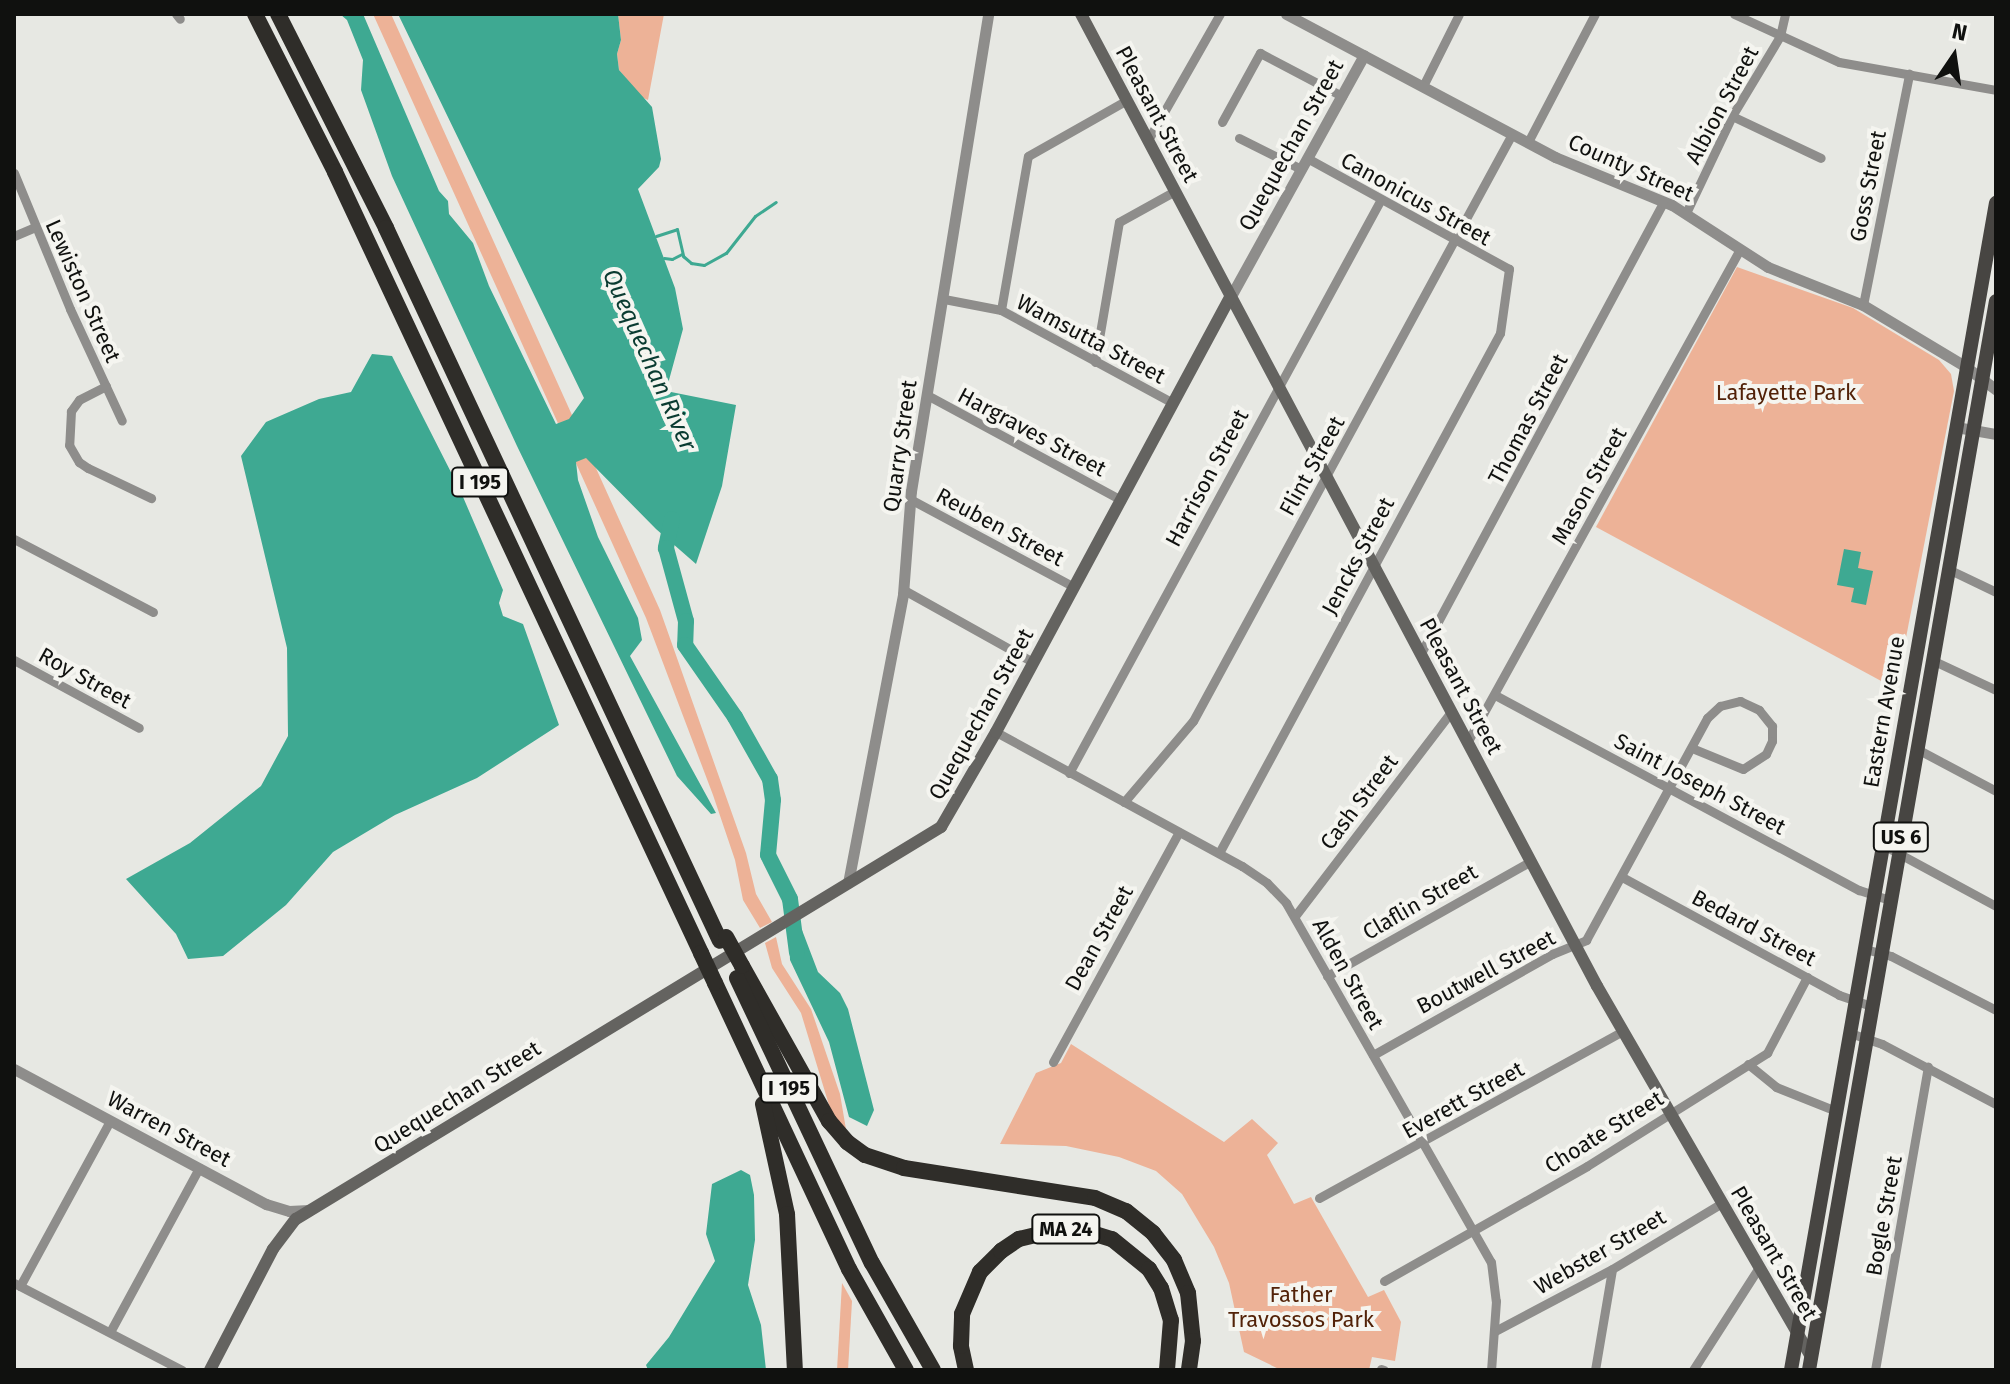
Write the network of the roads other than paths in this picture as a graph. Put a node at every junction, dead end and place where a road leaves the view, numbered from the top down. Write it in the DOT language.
graph roads {
  1 [pos="255,14"];
  2 [pos="278,14"];
  3 [pos="285,14"];
  4 [pos="988,14"];
  5 [pos="1081,14"];
  6 [pos="1220,14"];
  7 [pos="1286,14"];
  8 [pos="1459,14"];
  9 [pos="1595,14"];
  10 [pos="1734,14"];
  11 [pos="1785,14"];
  12 [pos="1780,36"];
  13 [pos="1364,55"];
  14 [pos="1909,74"];
  15 [pos="311,77"];
  16 [pos="1423,86"];
  17 [pos="1996,90"];
  18 [pos="1342,96"];
  19 [pos="1127,100"];
  20 [pos="1732,116"];
  21 [pos="1222,122"];
  22 [pos="1512,134"];
  23 [pos="1239,138"];
  24 [pos="1148,140"];
  25 [pos="1528,142"];
  26 [pos="1821,158"];
  27 [pos="1304,164"];
  28 [pos="14,173"];
  29 [pos="1175,191"];
  30 [pos="1380,201"];
  31 [pos="1664,201"];
  32 [pos="1996,203"];
  33 [pos="1686,213"];
  34 [pos="35,227"];
  35 [pos="14,236"];
  36 [pos="1454,241"];
  37 [pos="1740,249"];
  38 [pos="1509,269"];
  39 [pos="1231,296"];
  40 [pos="944,299"];
  41 [pos="1996,301"];
  42 [pos="1863,305"];
  43 [pos="1001,310"];
  44 [pos="1095,362"];
  45 [pos="1966,367"];
  46 [pos="1982,378"];
  47 [pos="1278,384"];
  48 [pos="106,386"];
  49 [pos="1996,390"];
  50 [pos="927,395"];
  51 [pos="1173,403"];
  52 [pos="122,421"];
  53 [pos="1956,427"];
  54 [pos="1973,430"];
  55 [pos="1996,434"];
  56 [pos="1328,477"];
  57 [pos="151,498"];
  58 [pos="910,499"];
  59 [pos="1121,500"];
  60 [pos="14,539"];
  61 [pos="1373,563"];
  62 [pos="1948,569"];
  63 [pos="1074,587"];
  64 [pos="904,590"];
  65 [pos="1996,592"];
  66 [pos="153,612"];
  67 [pos="1421,653"];
  68 [pos="14,660"];
  69 [pos="1932,660"];
  70 [pos="1033,662"];
  71 [pos="1996,690"];
  72 [pos="1495,695"];
  73 [pos="1452,711"];
  74 [pos="139,728"];
  75 [pos="996,732"];
  76 [pos="1468,741"];
  77 [pos="1692,748"];
  78 [pos="1917,749"];
  79 [pos="1069,773"];
  80 [pos="1670,788"];
  81 [pos="1996,791"];
  82 [pos="1124,802"];
  83 [pos="1179,832"];
  84 [pos="1883,845"];
  85 [pos="1219,853"];
  86 [pos="1898,853"];
  87 [pos="1531,861"];
  88 [pos="1622,877"];
  89 [pos="848,883"];
  90 [pos="1874,896"];
  91 [pos="1890,900"];
  92 [pos="1996,906"];
  93 [pos="1295,916"];
  94 [pos="1575,945"];
  95 [pos="1865,949"];
  96 [pos="1881,952"];
  97 [pos="738,969"];
  98 [pos="1327,976"];
  99 [pos="1807,977"];
  100 [pos="1856,1002"];
  101 [pos="1871,1006"];
  102 [pos="1996,1010"];
  103 [pos="1623,1031"];
  104 [pos="1850,1033"];
  105 [pos="1866,1037"];
  106 [pos="1373,1055"];
  107 [pos="1053,1062"];
  108 [pos="753,1064"];
  109 [pos="1748,1064"];
  110 [pos="1928,1067"];
  111 [pos="14,1069"];
  112 [pos="1996,1104"];
  113 [pos="1836,1111"];
  114 [pos="1670,1113"];
  115 [pos="110,1121"];
  116 [pos="1424,1143"];
  117 [pos="199,1168"];
  118 [pos="1319,1198"];
  119 [pos="1722,1203"];
  120 [pos="309,1210"];
  121 [pos="1473,1232"];
  122 [pos="1759,1267"];
  123 [pos="1612,1269"];
  124 [pos="1384,1281"];
  125 [pos="17,1284"];
  126 [pos="1495,1331"];
  127 [pos="110,1332"];
  128 [pos="1797,1334"];
  129 [pos="1810,1363"];
  130 [pos="182,1370"];
  131 [pos="210,1370"];
  132 [pos="795,1370"];
  133 [pos="906,1370"];
  134 [pos="933,1370"];
  135 [pos="966,1370"];
  136 [pos="1167,1370"];
  137 [pos="1189,1370"];
  138 [pos="1491,1370"];
  139 [pos="1595,1370"];
  140 [pos="1693,1370"];
  141 [pos="1791,1370"];
  142 [pos="1819,1370"];
  143 [pos="1875,1370"];
  1 -- 108 [label="highway, I 195, bridge"];
  2 -- 15 [label="highway, I 195"];
  3 -- 15 [label="highway"];
  4 -- 40 [label="street, Quarry Street"];
  5 -- 19 [label="main road, Pleasant Street"];
  6 -- 24 [label="street"];
  7 -- 13 [label="street, County Street"];
  8 -- 16 [label="street"];
  9 -- 25 [label="street"];
  10 -- 12 [label="street"];
  11 -- 12 [label="street, Albion Street"];
  12 -- 14 [label="street"];
  12 -- 20 [label="street, Albion Street"];
  13 -- 16 [label="street, County Street"];
  13 -- 18 [label="street, Quequechan Street"];
  14 -- 17 [label="street"];
  14 -- 42 [label="street, Goss Street"];
  15 -- 97 [label="highway, I 195"];
  16 -- 22 [label="street, County Street"];
  18 -- 21 [label="street"];
  18 -- 27 [label="street, Quequechan Street"];
  19 -- 24 [label="main road, Pleasant Street"];
  19 -- 43 [label="street"];
  20 -- 26 [label="street"];
  20 -- 33 [label="street, Albion Street"];
  22 -- 25 [label="street, County Street"];
  22 -- 36 [label="street, Flint Street"];
  23 -- 27 [label="street, Canonicus Street"];
  24 -- 29 [label="main road, Pleasant Street"];
  25 -- 31 [label="street, County Street"];
  27 -- 30 [label="street, Canonicus Street"];
  27 -- 39 [label="street, Quequechan Street"];
  28 -- 34 [label="street, Lewiston Street"];
  29 -- 39 [label="main road, Pleasant Street"];
  29 -- 44 [label="street"];
  30 -- 36 [label="street, Canonicus Street"];
  30 -- 47 [label="street, Harrison Street"];
  31 -- 33 [label="street, County Street"];
  31 -- 67 [label="street, Thomas Street"];
  32 -- 45 [label="main road, Eastern Avenue / US 6"];
  33 -- 37 [label="street, County Street"];
  34 -- 35 [label="street"];
  34 -- 48 [label="street, Lewiston Street"];
  36 -- 38 [label="street, Canonicus Street"];
  36 -- 56 [label="street, Flint Street"];
  37 -- 42 [label="street, County Street"];
  37 -- 72 [label="street, Mason Street"];
  38 -- 61 [label="street, Jencks Street"];
  39 -- 47 [label="main road, Pleasant Street"];
  39 -- 51 [label="main road, Quequechan Street"];
  40 -- 43 [label="street, Wamsutta Street"];
  40 -- 50 [label="street, Quarry Street"];
  41 -- 46 [label="main road, Eastern Avenue / US 6"];
  42 -- 45 [label="street, County Street"];
  43 -- 44 [label="street, Wamsutta Street"];
  44 -- 51 [label="street, Wamsutta Street"];
  45 -- 46 [label="street, County Street"];
  45 -- 53 [label="main road, Eastern Avenue / US 6"];
  46 -- 49 [label="street, County Street"];
  46 -- 54 [label="main road, Eastern Avenue / US 6"];
  47 -- 56 [label="main road, Pleasant Street"];
  47 -- 79 [label="street, Harrison Street"];
  48 -- 52 [label="street, Lewiston Street"];
  48 -- 57 [label="street"];
  50 -- 58 [label="street, Quarry Street"];
  50 -- 59 [label="street, Hargraves Street"];
  51 -- 59 [label="main road, Quequechan Street"];
  53 -- 54 [label="street"];
  53 -- 84 [label="main road, Eastern Avenue / US 6"];
  54 -- 55 [label="street"];
  54 -- 62 [label="main road, Eastern Avenue / US 6"];
  56 -- 61 [label="main road, Pleasant Street"];
  56 -- 82 [label="street, Flint Street"];
  58 -- 63 [label="street, Reuben Street"];
  58 -- 64 [label="street, Quarry Street"];
  59 -- 63 [label="main road, Quequechan Street"];
  60 -- 66 [label="street"];
  61 -- 67 [label="main road, Pleasant Street"];
  61 -- 85 [label="street, Jencks Street"];
  62 -- 65 [label="street"];
  62 -- 69 [label="main road, Eastern Avenue / US 6"];
  63 -- 70 [label="main road, Quequechan Street"];
  64 -- 70 [label="street"];
  64 -- 89 [label="street, Quarry Street"];
  67 -- 73 [label="main road, Pleasant Street"];
  68 -- 74 [label="street, Roy Street"];
  69 -- 71 [label="street"];
  69 -- 78 [label="main road, Eastern Avenue / US 6"];
  70 -- 75 [label="main road, Quequechan Street"];
  72 -- 76 [label="street, Mason Street"];
  72 -- 80 [label="street, Saint Joseph Street"];
  73 -- 76 [label="main road, Pleasant Street"];
  73 -- 93 [label="street, Cash Street"];
  75 -- 79 [label="street, Alden Street"];
  75 -- 89 [label="main road, Quequechan Street"];
  76 -- 87 [label="main road, Pleasant Street"];
  77 -- 77 [label="street"];
  77 -- 80 [label="street"];
  78 -- 81 [label="street"];
  78 -- 86 [label="main road, Eastern Avenue / US 6"];
  79 -- 82 [label="street, Alden Street"];
  80 -- 88 [label="street"];
  80 -- 90 [label="street, Saint Joseph Street"];
  82 -- 83 [label="street, Alden Street"];
  83 -- 85 [label="street, Alden Street"];
  83 -- 107 [label="street, Dean Street"];
  84 -- 86 [label="street"];
  84 -- 90 [label="main road, Eastern Avenue / US 6"];
  85 -- 93 [label="street, Alden Street"];
  86 -- 91 [label="main road, Eastern Avenue / US 6"];
  86 -- 92 [label="street"];
  87 -- 94 [label="main road, Pleasant Street"];
  87 -- 98 [label="street, Claflin Street"];
  88 -- 94 [label="street"];
  88 -- 99 [label="street, Bedard Street"];
  89 -- 120 [label="main road, Quequechan Street"];
  90 -- 91 [label="street, Saint Joseph Street"];
  90 -- 95 [label="main road, Eastern Avenue / US 6"];
  91 -- 96 [label="main road, Eastern Avenue / US 6"];
  93 -- 98 [label="street, Alden Street"];
  94 -- 103 [label="main road, Pleasant Street"];
  94 -- 106 [label="street, Boutwell Street"];
  95 -- 96 [label="street"];
  95 -- 100 [label="main road, Eastern Avenue / US 6"];
  96 -- 101 [label="main road, Eastern Avenue / US 6"];
  96 -- 102 [label="street"];
  97 -- 134 [label="highway, I 195"];
  97 -- 137 [label="highway"];
  98 -- 106 [label="street, Alden Street"];
  99 -- 100 [label="street, Bedard Street"];
  99 -- 109 [label="street, Choate Street"];
  100 -- 101 [label="street, Bedard Street"];
  100 -- 104 [label="main road, Eastern Avenue / US 6"];
  101 -- 105 [label="main road, Eastern Avenue / US 6"];
  103 -- 114 [label="main road, Pleasant Street"];
  103 -- 116 [label="street, Everett Street"];
  104 -- 105 [label="street"];
  104 -- 113 [label="main road, Eastern Avenue / US 6"];
  105 -- 110 [label="street"];
  105 -- 129 [label="main road, Eastern Avenue / US 6"];
  106 -- 116 [label="street, Alden Street"];
  108 -- 132 [label="highway"];
  108 -- 133 [label="highway, I 195"];
  109 -- 113 [label="street"];
  109 -- 114 [label="street, Choate Street"];
  110 -- 112 [label="street"];
  110 -- 143 [label="street, Bogle Street"];
  111 -- 115 [label="street, Warren Street"];
  113 -- 128 [label="main road, Eastern Avenue / US 6"];
  114 -- 119 [label="main road, Pleasant Street"];
  114 -- 121 [label="street, Choate Street"];
  115 -- 117 [label="street, Warren Street"];
  115 -- 125 [label="street"];
  116 -- 118 [label="street, Everett Street"];
  116 -- 121 [label="street, Alden Street"];
  117 -- 120 [label="street, Warren Street"];
  117 -- 127 [label="street"];
  119 -- 122 [label="main road, Pleasant Street"];
  119 -- 123 [label="street, Webster Street"];
  120 -- 131 [label="main road, Quequechan Street"];
  121 -- 124 [label="street, Choate Street"];
  121 -- 126 [label="street, Alden Street"];
  122 -- 128 [label="main road, Pleasant Street"];
  122 -- 140 [label="street"];
  123 -- 126 [label="street, Webster Street"];
  123 -- 139 [label="street"];
  125 -- 127 [label="street"];
  126 -- 138 [label="street, Alden Street"];
  127 -- 130 [label="street"];
  128 -- 129 [label="main road, Pleasant Street"];
  128 -- 141 [label="main road, Eastern Avenue / US 6"];
  129 -- 142 [label="street, Pleasant Street"];
  135 -- 136 [label="highway, MA 24"];
}
